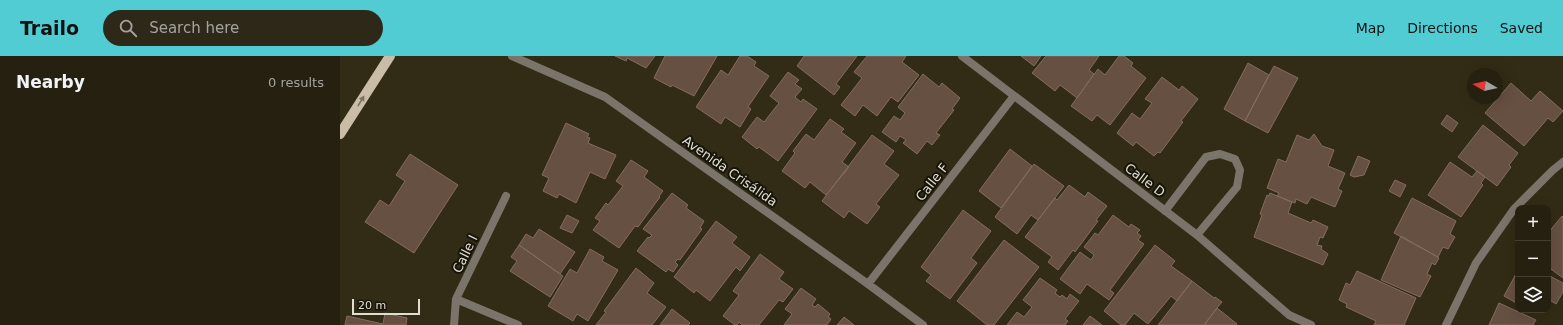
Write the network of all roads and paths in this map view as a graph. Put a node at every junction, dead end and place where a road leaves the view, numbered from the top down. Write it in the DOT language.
graph roads {
  1 [pos="390,56"];
  2 [pos="512,56"];
  3 [pos="962,56"];
  4 [pos="1014,96"];
  5 [pos="340,134"];
  6 [pos="1563,162"];
  7 [pos="506,196"];
  8 [pos="1165,211"];
  9 [pos="1197,236"];
  10 [pos="868,284"];
  11 [pos="456,299"];
  12 [pos="454,325"];
  13 [pos="518,325"];
  14 [pos="923,325"];
  15 [pos="1311,325"];
  16 [pos="1446,325"];
  5 -- 1 [label="main road, one-way"];
  2 -- 10 [label="street, Avenida Crisálida"];
  3 -- 4 [label="street, Calle D"];
  4 -- 8 [label="street, Calle D"];
  4 -- 10 [label="street, Calle F"];
  6 -- 16 [label="street"];
  7 -- 11 [label="street, Calle I"];
  8 -- 9 [label="street, Calle D"];
  8 -- 9 [label="street"];
  9 -- 15 [label="street, Calle D"];
  10 -- 14 [label="street, Avenida Crisálida"];
  11 -- 12 [label="street, Calle I"];
  11 -- 13 [label="street"];
}
